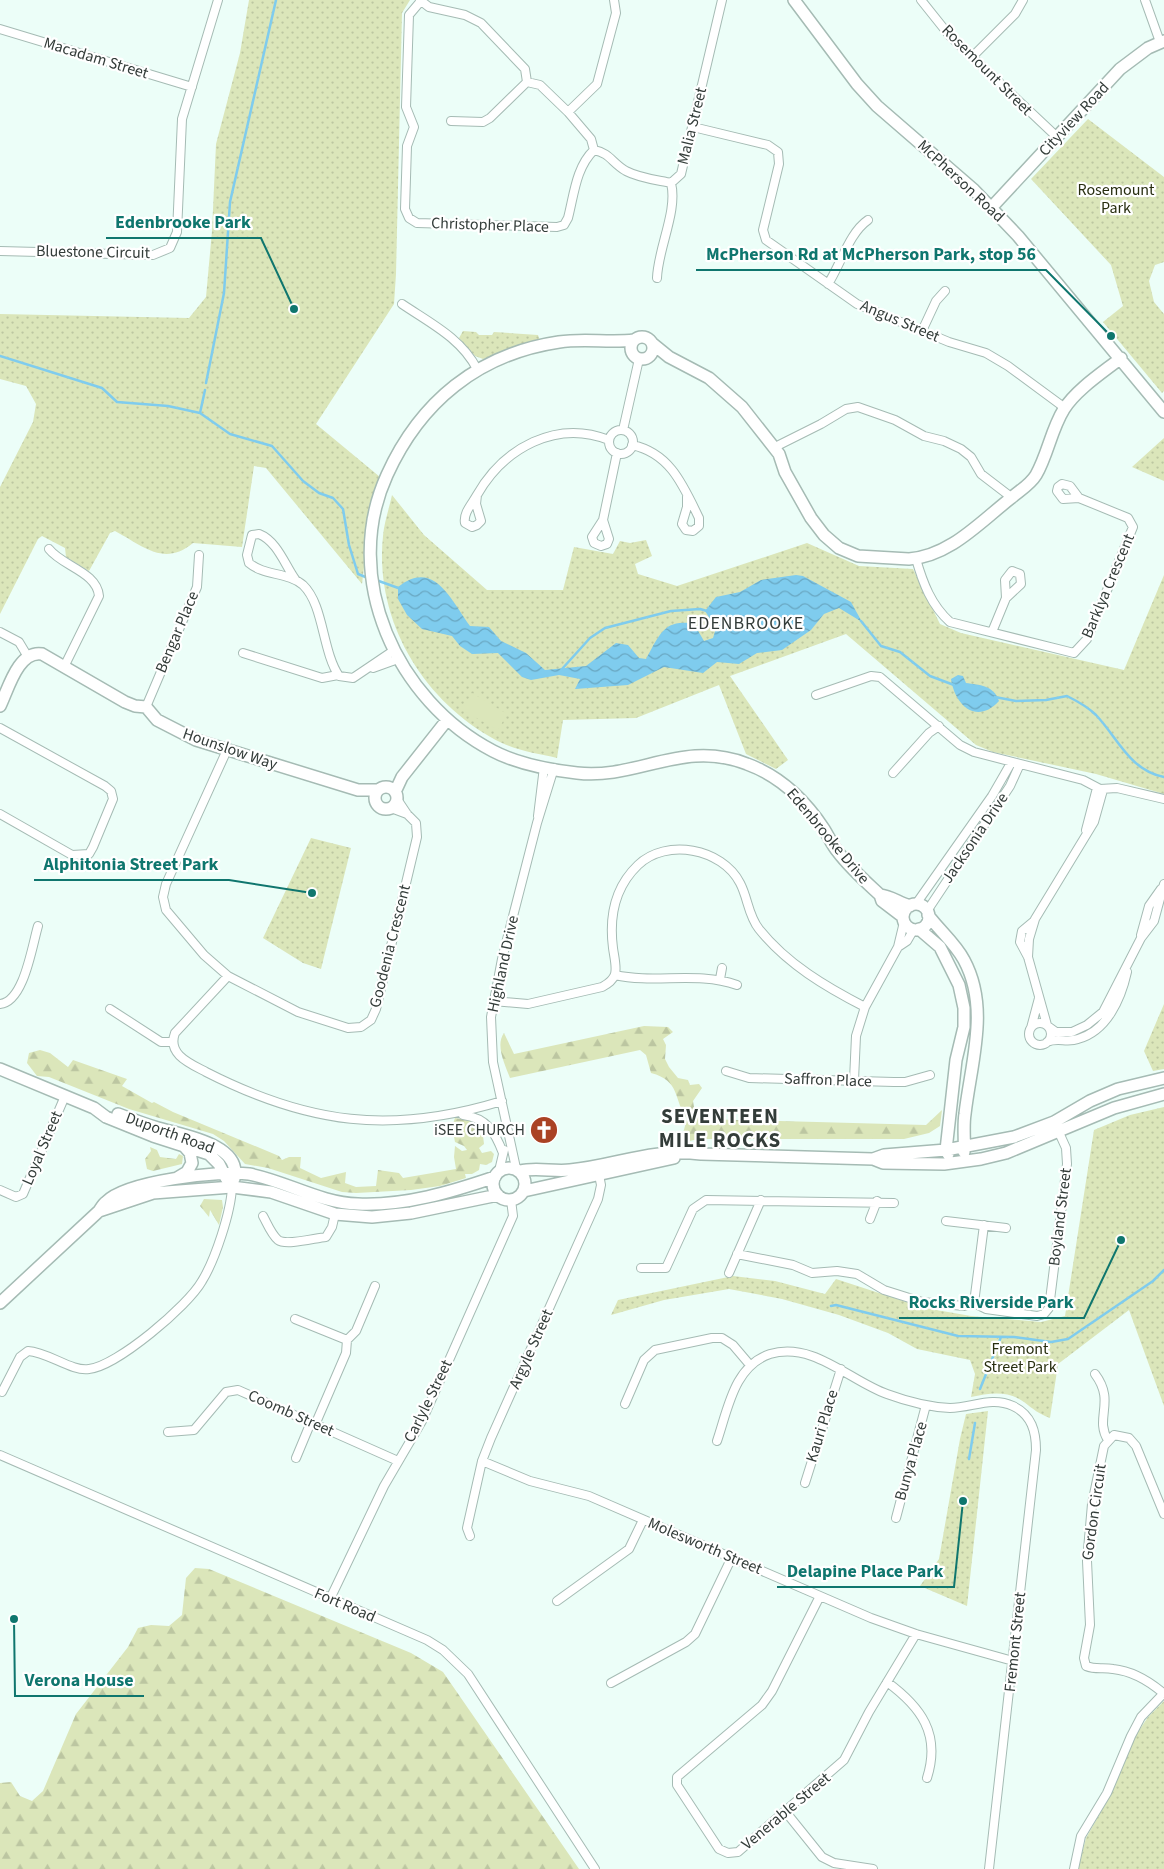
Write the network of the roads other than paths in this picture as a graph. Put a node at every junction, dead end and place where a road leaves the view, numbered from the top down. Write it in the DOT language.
graph roads {
  1 [pos="218,0"];
  2 [pos="614,0"];
  3 [pos="722,0"];
  4 [pos="794,0"];
  5 [pos="921,0"];
  6 [pos="1023,0"];
  7 [pos="1145,0"];
  8 [pos="420,1"];
  9 [pos="0,29"];
  10 [pos="1162,41"];
  11 [pos="972,57"];
  12 [pos="527,82"];
  13 [pos="192,87"];
  14 [pos="568,112"];
  15 [pos="451,120"];
  16 [pos="693,126"];
  17 [pos="1057,137"];
  18 [pos="594,150"];
  19 [pos="671,183"];
  20 [pos="991,208"];
  21 [pos="868,220"];
  22 [pos="0,251"];
  23 [pos="657,278"];
  24 [pos="828,284"];
  25 [pos="946,291"];
  26 [pos="402,304"];
  27 [pos="922,331"];
  28 [pos="635,350"];
  29 [pos="652,350"];
  30 [pos="1120,358"];
  31 [pos="477,368"];
  32 [pos="1065,408"];
  33 [pos="1164,412"];
  34 [pos="623,430"];
  35 [pos="609,440"];
  36 [pos="632,445"];
  37 [pos="775,447"];
  38 [pos="617,453"];
  39 [pos="477,495"];
  40 [pos="686,496"];
  41 [pos="1011,497"];
  42 [pos="1079,498"];
  43 [pos="603,520"];
  44 [pos="49,548"];
  45 [pos="199,555"];
  46 [pos="916,559"];
  47 [pos="295,579"];
  48 [pos="1006,598"];
  49 [pos="0,632"];
  50 [pos="992,632"];
  51 [pos="243,653"];
  52 [pos="396,655"];
  53 [pos="28,657"];
  54 [pos="64,667"];
  55 [pos="338,674"];
  56 [pos="816,696"];
  57 [pos="0,706"];
  58 [pos="146,706"];
  59 [pos="446,720"];
  60 [pos="939,726"];
  61 [pos="0,728"];
  62 [pos="227,750"];
  63 [pos="1011,763"];
  64 [pos="1020,764"];
  65 [pos="549,768"];
  66 [pos="893,773"];
  67 [pos="1100,789"];
  68 [pos="358,790"];
  69 [pos="390,795"];
  70 [pos="1164,799"];
  71 [pos="375,802"];
  72 [pos="0,814"];
  73 [pos="1164,885"];
  74 [pos="880,894"];
  75 [pos="913,905"];
  76 [pos="928,913"];
  77 [pos="904,919"];
  78 [pos="38,926"];
  79 [pos="917,929"];
  80 [pos="898,947"];
  81 [pos="1129,966"];
  82 [pos="722,968"];
  83 [pos="615,975"];
  84 [pos="228,976"];
  85 [pos="720,979"];
  86 [pos="737,985"];
  87 [pos="1039,996"];
  88 [pos="493,1001"];
  89 [pos="0,1004"];
  90 [pos="865,1007"];
  91 [pos="110,1009"];
  92 [pos="1048,1026"];
  93 [pos="1031,1029"];
  94 [pos="171,1042"];
  95 [pos="1047,1042"];
  96 [pos="0,1069"];
  97 [pos="726,1071"];
  98 [pos="930,1075"];
  99 [pos="1164,1078"];
  100 [pos="854,1080"];
  101 [pos="1164,1094"];
  102 [pos="65,1096"];
  103 [pos="502,1101"];
  104 [pos="94,1108"];
  105 [pos="459,1114"];
  106 [pos="1056,1126"];
  107 [pos="508,1136"];
  108 [pos="183,1145"];
  109 [pos="964,1146"];
  110 [pos="946,1150"];
  111 [pos="503,1153"];
  112 [pos="873,1159"];
  113 [pos="956,1163"];
  114 [pos="598,1169"];
  115 [pos="518,1170"];
  116 [pos="223,1173"];
  117 [pos="235,1173"];
  118 [pos="497,1174"];
  119 [pos="176,1179"];
  120 [pos="232,1187"];
  121 [pos="0,1190"];
  122 [pos="524,1191"];
  123 [pos="498,1195"];
  124 [pos="512,1200"];
  125 [pos="761,1200"];
  126 [pos="877,1201"];
  127 [pos="894,1203"];
  128 [pos="99,1211"];
  129 [pos="335,1214"];
  130 [pos="263,1216"];
  131 [pos="870,1220"];
  132 [pos="946,1221"];
  133 [pos="984,1225"];
  134 [pos="1006,1228"];
  135 [pos="737,1254"];
  136 [pos="640,1268"];
  137 [pos="729,1273"];
  138 [pos="375,1286"];
  139 [pos="0,1303"];
  140 [pos="974,1303"];
  141 [pos="295,1319"];
  142 [pos="347,1340"];
  143 [pos="750,1365"];
  144 [pos="841,1369"];
  145 [pos="1096,1374"];
  146 [pos="2,1392"];
  147 [pos="625,1404"];
  148 [pos="926,1404"];
  149 [pos="313,1424"];
  150 [pos="168,1432"];
  151 [pos="1108,1440"];
  152 [pos="717,1441"];
  153 [pos="0,1455"];
  154 [pos="296,1458"];
  155 [pos="398,1461"];
  156 [pos="482,1461"];
  157 [pos="805,1483"];
  158 [pos="1164,1514"];
  159 [pos="896,1518"];
  160 [pos="643,1520"];
  161 [pos="470,1536"];
  162 [pos="732,1557"];
  163 [pos="820,1596"];
  164 [pos="330,1599"];
  165 [pos="556,1601"];
  166 [pos="916,1634"];
  167 [pos="1014,1661"];
  168 [pos="887,1682"];
  169 [pos="611,1683"];
  170 [pos="1164,1693"];
  171 [pos="927,1778"];
  172 [pos="785,1811"];
  173 [pos="595,1869"];
  174 [pos="873,1869"];
  175 [pos="988,1869"];
  176 [pos="1074,1869"];
  1 -- 13 [label="street, Bluestone Circuit"];
  2 -- 14 [label="street"];
  3 -- 16 [label="street, Malia Street"];
  4 -- 20 [label="street, McPherson Road"];
  5 -- 11 [label="street, Rosemount Street"];
  6 -- 11 [label="street"];
  7 -- 10 [label="street"];
  8 -- 12 [label="street"];
  8 -- 18 [label="street, Christopher Place"];
  9 -- 13 [label="street, Macadam Street"];
  10 -- 17 [label="street, Cityview Road"];
  11 -- 17 [label="street, Rosemount Street"];
  12 -- 14 [label="street"];
  12 -- 15 [label="street"];
  13 -- 22 [label="street, Bluestone Circuit"];
  14 -- 18 [label="street"];
  16 -- 19 [label="street, Malia Street"];
  16 -- 24 [label="street, Angus Street"];
  17 -- 20 [label="street, Cityview Road"];
  18 -- 19 [label="street"];
  19 -- 23 [label="street, Malia Street"];
  20 -- 30 [label="street, McPherson Road"];
  21 -- 24 [label="street"];
  24 -- 27 [label="street, Angus Street"];
  25 -- 27 [label="street"];
  26 -- 31 [label="street"];
  27 -- 32 [label="street, Angus Street"];
  28 -- 29 [label="street"];
  28 -- 29 [label="street, Edenbrooke Drive"];
  28 -- 31 [label="street, Edenbrooke Drive"];
  28 -- 34 [label="street"];
  29 -- 37 [label="street"];
  30 -- 32 [label="street"];
  30 -- 33 [label="street, McPherson Road"];
  31 -- 52 [label="street, Edenbrooke Drive"];
  32 -- 41 [label="street"];
  34 -- 35 [label="street"];
  34 -- 36 [label="street"];
  35 -- 38 [label="street"];
  35 -- 39 [label="street"];
  36 -- 38 [label="street"];
  36 -- 40 [label="street"];
  37 -- 41 [label="street"];
  37 -- 46 [label="street"];
  38 -- 43 [label="street"];
  41 -- 46 [label="street"];
  42 -- 50 [label="street, Barklya Crescent"];
  44 -- 54 [label="street"];
  45 -- 58 [label="street, Bengar Place"];
  46 -- 50 [label="street, Barklya Crescent"];
  47 -- 47 [label="street"];
  47 -- 55 [label="street"];
  48 -- 50 [label="street"];
  49 -- 53 [label="street"];
  51 -- 55 [label="street"];
  52 -- 55 [label="street"];
  52 -- 59 [label="street, Edenbrooke Drive"];
  53 -- 54 [label="street"];
  53 -- 57 [label="street"];
  54 -- 58 [label="street"];
  56 -- 60 [label="street"];
  58 -- 62 [label="street, Hounslow Way"];
  59 -- 65 [label="street, Edenbrooke Drive"];
  59 -- 69 [label="street"];
  60 -- 63 [label="street"];
  60 -- 66 [label="street"];
  61 -- 72 [label="street"];
  62 -- 68 [label="street, Hounslow Way"];
  62 -- 84 [label="street, Goodenia Crescent"];
  63 -- 64 [label="street"];
  63 -- 75 [label="street, Jacksonia Drive"];
  64 -- 67 [label="street"];
  64 -- 76 [label="street, Jacksonia Drive"];
  65 -- 74 [label="street, Edenbrooke Drive"];
  65 -- 88 [label="street, Highland Drive"];
  67 -- 70 [label="street"];
  67 -- 87 [label="street"];
  68 -- 69 [label="street, Hounslow Way"];
  68 -- 71 [label="street, Hounslow Way"];
  69 -- 71 [label="street"];
  69 -- 71 [label="street, Hounslow Way"];
  69 -- 84 [label="street, Goodenia Crescent"];
  73 -- 81 [label="street"];
  74 -- 75 [label="street, Edenbrooke Drive"];
  74 -- 77 [label="street, Edenbrooke Drive"];
  75 -- 76 [label="street"];
  75 -- 77 [label="street"];
  76 -- 79 [label="street"];
  76 -- 109 [label="street"];
  77 -- 79 [label="street"];
  77 -- 80 [label="street"];
  78 -- 89 [label="street"];
  79 -- 80 [label="street"];
  79 -- 110 [label="street"];
  80 -- 90 [label="street"];
  81 -- 92 [label="street"];
  81 -- 95 [label="street"];
  82 -- 85 [label="street"];
  83 -- 85 [label="street"];
  83 -- 88 [label="street"];
  83 -- 90 [label="street"];
  84 -- 94 [label="street"];
  85 -- 86 [label="street"];
  87 -- 92 [label="street"];
  87 -- 93 [label="street"];
  88 -- 103 [label="street, Highland Drive"];
  90 -- 100 [label="street"];
  91 -- 94 [label="street"];
  92 -- 93 [label="street"];
  92 -- 95 [label="street"];
  93 -- 95 [label="street"];
  94 -- 105 [label="street"];
  96 -- 102 [label="street, Duporth Road"];
  97 -- 100 [label="street, Saffron Place"];
  98 -- 100 [label="street, Saffron Place"];
  99 -- 106 [label="street"];
  101 -- 106 [label="street"];
  102 -- 104 [label="street, Duporth Road"];
  102 -- 121 [label="street, Loyal Street"];
  103 -- 105 [label="street"];
  103 -- 107 [label="street, Highland Drive"];
  104 -- 108 [label="street, Duporth Road"];
  104 -- 117 [label="street, Duporth Road"];
  105 -- 111 [label="street"];
  106 -- 109 [label="street"];
  106 -- 113 [label="street"];
  106 -- 140 [label="street, Boyland Street"];
  107 -- 111 [label="street, Highland Drive"];
  107 -- 115 [label="street, Highland Drive"];
  108 -- 116 [label="street, Duporth Road"];
  108 -- 119 [label="street"];
  109 -- 110 [label="street"];
  109 -- 113 [label="street"];
  110 -- 112 [label="street"];
  110 -- 113 [label="street"];
  111 -- 118 [label="street, Highland Drive"];
  112 -- 113 [label="street"];
  112 -- 114 [label="street"];
  114 -- 115 [label="street"];
  114 -- 122 [label="street"];
  114 -- 156 [label="street, Argyle Street"];
  115 -- 118 [label="street"];
  115 -- 122 [label="street"];
  116 -- 117 [label="street"];
  116 -- 119 [label="street"];
  116 -- 120 [label="street, Duporth Road"];
  117 -- 118 [label="street"];
  117 -- 120 [label="street"];
  118 -- 123 [label="street"];
  119 -- 128 [label="street"];
  120 -- 128 [label="street"];
  120 -- 129 [label="street"];
  120 -- 146 [label="street"];
  122 -- 124 [label="street"];
  123 -- 124 [label="street"];
  123 -- 129 [label="street"];
  124 -- 155 [label="street, Carlyle Street"];
  125 -- 126 [label="street"];
  125 -- 135 [label="street"];
  125 -- 136 [label="street"];
  126 -- 127 [label="street"];
  126 -- 131 [label="street"];
  128 -- 139 [label="street"];
  129 -- 130 [label="street"];
  132 -- 133 [label="street"];
  133 -- 134 [label="street"];
  133 -- 140 [label="street"];
  135 -- 137 [label="street"];
  135 -- 140 [label="street"];
  138 -- 142 [label="street"];
  141 -- 142 [label="street"];
  142 -- 149 [label="street"];
  143 -- 144 [label="street"];
  143 -- 147 [label="street"];
  143 -- 152 [label="street"];
  144 -- 148 [label="street"];
  144 -- 157 [label="street, Kauri Place"];
  145 -- 151 [label="street"];
  148 -- 159 [label="street, Bunya Place"];
  148 -- 167 [label="street, Fremont Street"];
  149 -- 150 [label="street, Coomb Street"];
  149 -- 154 [label="street"];
  149 -- 155 [label="street, Coomb Street"];
  151 -- 158 [label="street"];
  151 -- 170 [label="street, Gordon Circuit"];
  153 -- 164 [label="street, Fort Road"];
  155 -- 164 [label="street, Carlyle Street"];
  156 -- 160 [label="street, Molesworth Street"];
  156 -- 161 [label="street, Argyle Street"];
  160 -- 162 [label="street, Molesworth Street"];
  160 -- 165 [label="street"];
  162 -- 163 [label="street, Molesworth Street"];
  162 -- 169 [label="street"];
  163 -- 166 [label="street, Molesworth Street"];
  163 -- 172 [label="street, Venerable Street"];
  164 -- 173 [label="street, Fort Road"];
  166 -- 167 [label="street, Molesworth Street"];
  166 -- 168 [label="street, Venerable Street"];
  167 -- 175 [label="street, Fremont Street"];
  168 -- 171 [label="street"];
  168 -- 172 [label="street, Venerable Street"];
  170 -- 176 [label="street, Gordon Circuit"];
  172 -- 174 [label="street"];
}
